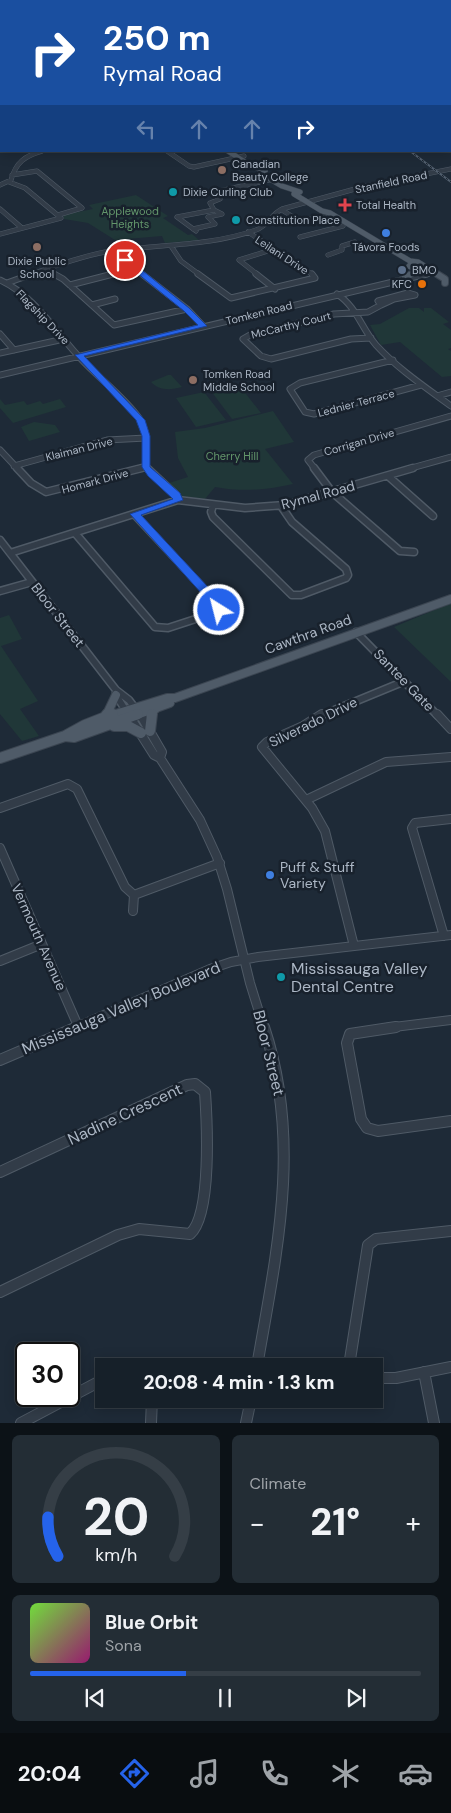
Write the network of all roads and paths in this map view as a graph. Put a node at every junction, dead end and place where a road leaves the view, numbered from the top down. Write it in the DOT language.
graph roads {
  1 [pos="40,152"];
  2 [pos="45,152"];
  3 [pos="169,152"];
  4 [pos="230,152"];
  5 [pos="238,152"];
  6 [pos="244,156"];
  7 [pos="238,157"];
  8 [pos="252,165"];
  9 [pos="15,168"];
  10 [pos="260,169"];
  11 [pos="451,169"];
  12 [pos="12,175"];
  13 [pos="278,178"];
  14 [pos="271,179"];
  15 [pos="9,182"];
  16 [pos="0,185"];
  17 [pos="293,189"];
  18 [pos="310,201"];
  19 [pos="0,209"];
  20 [pos="214,210"];
  21 [pos="282,210"];
  22 [pos="327,214"];
  23 [pos="60,217"];
  24 [pos="343,226"];
  25 [pos="22,228"];
  26 [pos="193,229"];
  27 [pos="248,232"];
  28 [pos="198,233"];
  29 [pos="0,234"];
  30 [pos="300,237"];
  31 [pos="355,242"];
  32 [pos="171,246"];
  33 [pos="274,249"];
  34 [pos="122,250"];
  35 [pos="328,255"];
  36 [pos="411,262"];
  37 [pos="135,268"];
  38 [pos="45,269"];
  39 [pos="429,272"];
  40 [pos="403,278"];
  41 [pos="0,280"];
  42 [pos="7,283"];
  43 [pos="448,284"];
  44 [pos="70,285"];
  45 [pos="275,289"];
  46 [pos="336,294"];
  47 [pos="115,299"];
  48 [pos="92,305"];
  49 [pos="382,306"];
  50 [pos="187,309"];
  51 [pos="357,312"];
  52 [pos="203,326"];
  53 [pos="0,334"];
  54 [pos="370,338"];
  55 [pos="64,339"];
  56 [pos="14,350"];
  57 [pos="0,353"];
  58 [pos="79,355"];
  59 [pos="393,360"];
  60 [pos="0,375"];
  61 [pos="421,385"];
  62 [pos="451,392"];
  63 [pos="437,396"];
  64 [pos="451,406"];
  65 [pos="451,416"];
  66 [pos="146,438"];
  67 [pos="0,450"];
  68 [pos="449,459"];
  69 [pos="14,466"];
  70 [pos="146,467"];
  71 [pos="388,476"];
  72 [pos="332,492"];
  73 [pos="178,500"];
  74 [pos="213,505"];
  75 [pos="281,506"];
  76 [pos="134,514"];
  77 [pos="433,516"];
  78 [pos="75,533"];
  79 [pos="0,540"];
  80 [pos="414,552"];
  81 [pos="10,553"];
  82 [pos="32,582"];
  83 [pos="0,591"];
  84 [pos="451,599"];
  85 [pos="356,632"];
  86 [pos="405,681"];
  87 [pos="116,692"];
  88 [pos="175,698"];
  89 [pos="158,707"];
  90 [pos="133,712"];
  91 [pos="105,722"];
  92 [pos="451,729"];
  93 [pos="145,732"];
  94 [pos="451,757"];
  95 [pos="0,758"];
  96 [pos="306,800"];
  97 [pos="0,808"];
  98 [pos="451,819"];
  99 [pos="0,848"];
  100 [pos="220,863"];
  101 [pos="134,895"];
  102 [pos="134,911"];
  103 [pos="447,935"];
  104 [pos="42,944"];
  105 [pos="354,946"];
  106 [pos="243,960"];
  107 [pos="0,961"];
  108 [pos="451,1020"];
  109 [pos="78,1026"];
  110 [pos="0,1060"];
  111 [pos="451,1121"];
  112 [pos="0,1172"];
  113 [pos="451,1231"];
  114 [pos="0,1292"];
  115 [pos="258,1358"];
  116 [pos="350,1358"];
  117 [pos="451,1367"];
  118 [pos="424,1372"];
  119 [pos="383,1378"];
  120 [pos="95,1384"];
  121 [pos="152,1408"];
  122 [pos="249,1408"];
  123 [pos="21,1423"];
  124 [pos="151,1423"];
  125 [pos="246,1423"];
  126 [pos="434,1423"];
  1 -- 9 [label="street"];
  2 -- 9 [label="street"];
  3 -- 7 [label="street"];
  4 -- 7 [label="main road"];
  5 -- 6 [label="main road"];
  6 -- 7 [label="street"];
  6 -- 8 [label="main road"];
  7 -- 8 [label="main road"];
  8 -- 10 [label="main road"];
  9 -- 12 [label="street"];
  10 -- 13 [label="main road"];
  10 -- 14 [label="main road"];
  11 -- 18 [label="street, Stanfield Road"];
  12 -- 15 [label="street"];
  12 -- 23 [label="street"];
  13 -- 14 [label="street"];
  13 -- 17 [label="main road"];
  14 -- 17 [label="main road"];
  14 -- 20 [label="street"];
  15 -- 16 [label="street"];
  15 -- 23 [label="street"];
  17 -- 18 [label="main road"];
  18 -- 22 [label="main road"];
  18 -- 27 [label="street, Stanfield Road"];
  19 -- 25 [label="street"];
  20 -- 26 [label="street"];
  20 -- 26 [label="street"];
  21 -- 22 [label="street"];
  22 -- 36 [label="main road"];
  23 -- 25 [label="street"];
  24 -- 30 [label="street"];
  25 -- 29 [label="street"];
  26 -- 28 [label="street"];
  27 -- 32 [label="street, Stanfield Road"];
  27 -- 33 [label="street, Leilani Drive"];
  31 -- 35 [label="street"];
  32 -- 34 [label="street, Stanfield Road"];
  32 -- 45 [label="street"];
  33 -- 45 [label="street"];
  33 -- 45 [label="street, Leilani Drive"];
  34 -- 37 [label="street"];
  34 -- 38 [label="street, Stanfield Road"];
  36 -- 39 [label="main road"];
  36 -- 40 [label="main road"];
  37 -- 44 [label="street"];
  37 -- 50 [label="street"];
  38 -- 42 [label="street, Stanfield Road"];
  38 -- 44 [label="street"];
  39 -- 40 [label="street, Tomken Road"];
  39 -- 43 [label="main road"];
  40 -- 46 [label="street, Tomken Road"];
  41 -- 42 [label="street, Flagship Drive"];
  42 -- 55 [label="street, Flagship Drive"];
  44 -- 48 [label="street"];
  46 -- 51 [label="street"];
  46 -- 52 [label="street, Tomken Road"];
  47 -- 48 [label="street"];
  48 -- 50 [label="street"];
  49 -- 49 [label="street"];
  49 -- 51 [label="street"];
  50 -- 52 [label="street"];
  51 -- 54 [label="street"];
  51 -- 54 [label="street, McCarthy Court"];
  52 -- 58 [label="street, Tomken Road"];
  53 -- 56 [label="street"];
  54 -- 59 [label="street"];
  55 -- 56 [label="street"];
  55 -- 58 [label="street, Flagship Drive"];
  56 -- 57 [label="street"];
  58 -- 60 [label="street, Tomken Road"];
  58 -- 66 [label="street, Flagship Drive"];
  59 -- 61 [label="street"];
  59 -- 61 [label="street, Lednier Terrace"];
  61 -- 63 [label="street"];
  62 -- 63 [label="street"];
  63 -- 64 [label="street"];
  65 -- 72 [label="street, Corrigan Drive"];
  66 -- 69 [label="street, Klaiman Drive"];
  66 -- 70 [label="street, Flagship Drive"];
  67 -- 69 [label="street, Homark Drive"];
  68 -- 71 [label="street, Rymal Road"];
  69 -- 70 [label="street, Homark Drive"];
  70 -- 73 [label="street"];
  71 -- 72 [label="street, Rymal Road"];
  71 -- 77 [label="street"];
  72 -- 75 [label="street, Rymal Road"];
  72 -- 80 [label="street"];
  73 -- 74 [label="street, Rymal Road"];
  73 -- 76 [label="street, Rymal Road"];
  74 -- 75 [label="street, Rymal Road"];
  74 -- 75 [label="street"];
  76 -- 78 [label="street, Rymal Road"];
  76 -- 78 [label="street"];
  78 -- 81 [label="street, Rymal Road"];
  79 -- 81 [label="street, Bloor Street"];
  81 -- 82 [label="street, Bloor Street"];
  82 -- 83 [label="street"];
  82 -- 87 [label="street, Bloor Street"];
  84 -- 85 [label="main road, Cawthra Road"];
  85 -- 86 [label="street, Santee Gate"];
  85 -- 88 [label="main road, Cawthra Road"];
  86 -- 92 [label="street, Santee Gate"];
  86 -- 96 [label="street, Silverado Drive"];
  87 -- 90 [label="street, Bloor Street"];
  87 -- 91 [label="main road"];
  88 -- 89 [label="main road, Cawthra Road"];
  88 -- 90 [label="main road, Cawthra Road"];
  89 -- 90 [label="main road, Cawthra Road"];
  89 -- 93 [label="main road"];
  90 -- 91 [label="main road, Cawthra Road"];
  90 -- 93 [label="street, Bloor Street"];
  91 -- 93 [label="main road"];
  91 -- 95 [label="main road, Cawthra Road"];
  93 -- 100 [label="street, Bloor Street"];
  94 -- 96 [label="street"];
  96 -- 105 [label="street, Silverado Drive"];
  97 -- 101 [label="street"];
  98 -- 103 [label="street"];
  99 -- 104 [label="street, Vermouth Avenue"];
  100 -- 101 [label="street"];
  100 -- 106 [label="street, Bloor Street"];
  101 -- 102 [label="street"];
  103 -- 105 [label="street, Mississauga Valley Boulevard"];
  104 -- 107 [label="street"];
  104 -- 109 [label="street, Vermouth Avenue"];
  105 -- 106 [label="street, Mississauga Valley Boulevard"];
  106 -- 109 [label="street, Mississauga Valley Boulevard"];
  106 -- 115 [label="street, Bloor Street"];
  108 -- 111 [label="street"];
  109 -- 110 [label="street, Mississauga Valley Boulevard"];
  112 -- 114 [label="street, Nadine Crescent"];
  113 -- 116 [label="street"];
  117 -- 118 [label="street"];
  118 -- 119 [label="street"];
  118 -- 126 [label="street"];
  120 -- 123 [label="street"];
  121 -- 124 [label="street"];
  122 -- 125 [label="street"];
}
